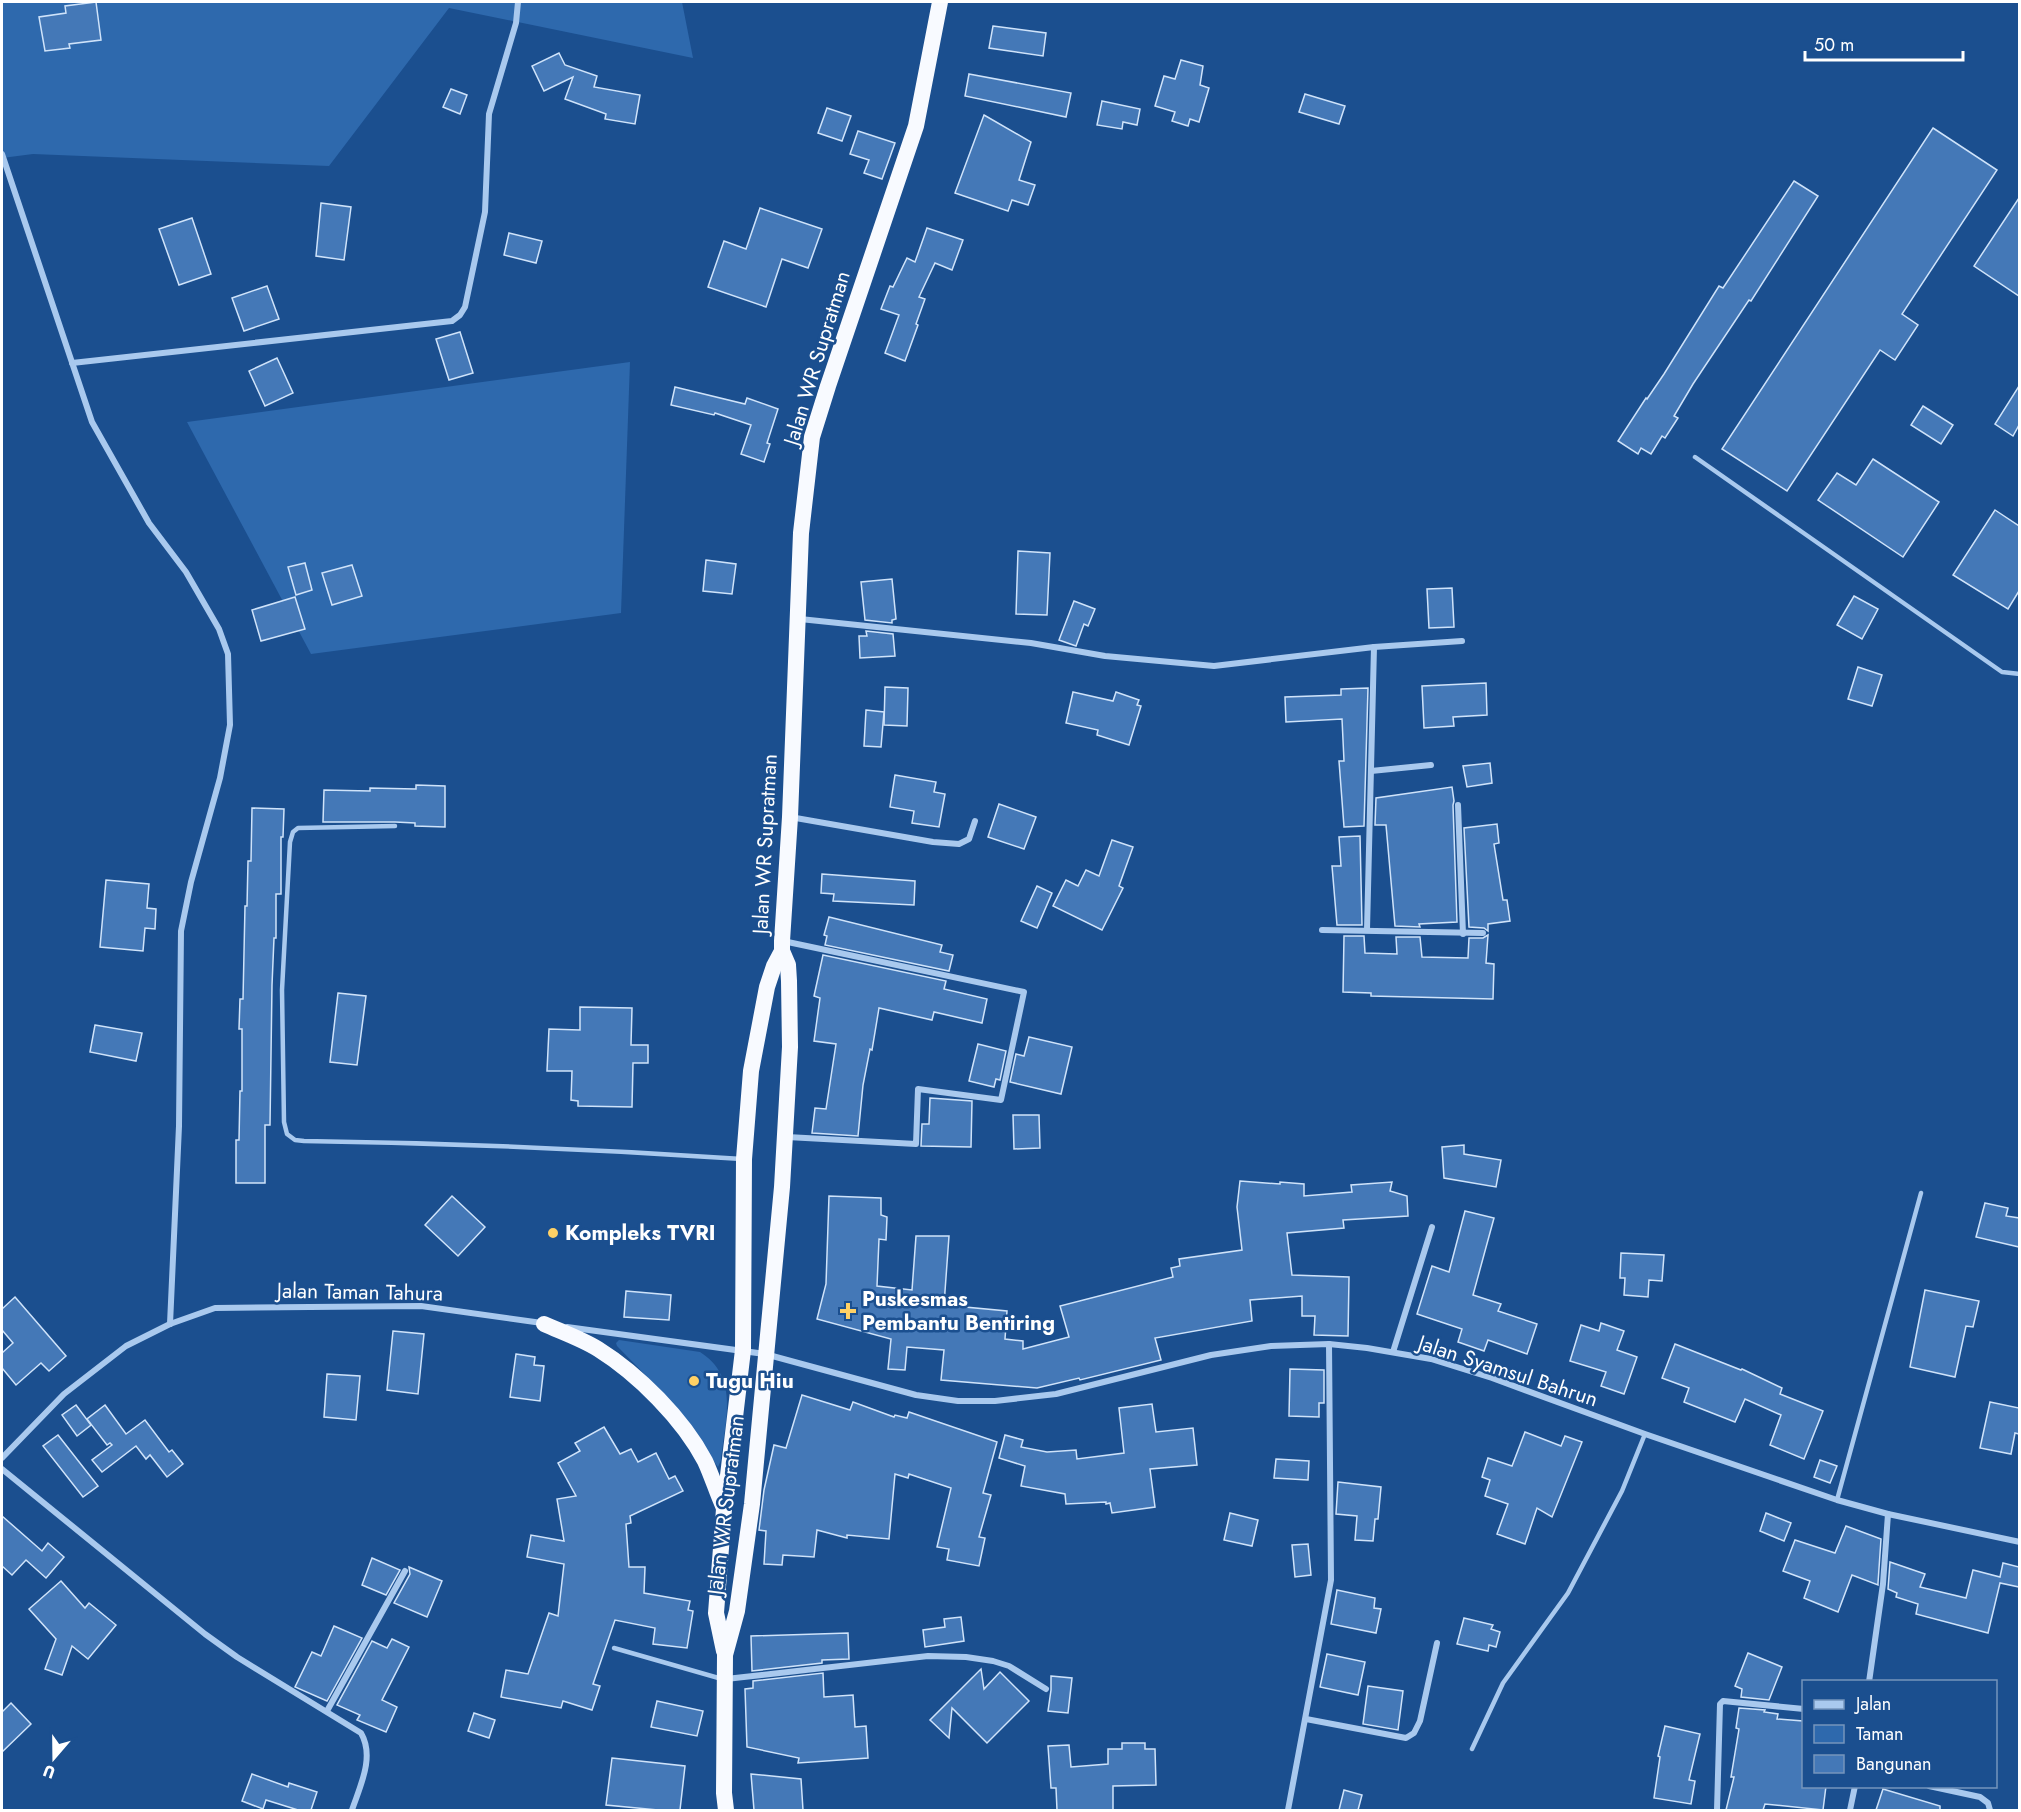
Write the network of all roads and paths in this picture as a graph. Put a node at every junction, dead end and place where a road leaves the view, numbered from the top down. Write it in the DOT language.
graph roads {
  1 [pos="518,2"];
  2 [pos="940,2"];
  3 [pos="2,154"];
  4 [pos="4,166"];
  5 [pos="72,363"];
  6 [pos="1695,458"];
  7 [pos="797,618"];
  8 [pos="1462,641"];
  9 [pos="1374,647"];
  10 [pos="2019,674"];
  11 [pos="1431,765"];
  12 [pos="1371,771"];
  13 [pos="1458,805"];
  14 [pos="790,817"];
  15 [pos="975,821"];
  16 [pos="396,826"];
  17 [pos="1322,930"];
  18 [pos="1367,930"];
  19 [pos="1483,933"];
  20 [pos="1463,934"];
  21 [pos="782,946"];
  22 [pos="785,1137"];
  23 [pos="744,1159"];
  24 [pos="1921,1192"];
  25 [pos="1432,1227"];
  26 [pos="170,1324"];
  27 [pos="544,1324"];
  28 [pos="1329,1344"];
  29 [pos="743,1350"];
  30 [pos="1393,1352"];
  31 [pos="765,1354"];
  32 [pos="1645,1434"];
  33 [pos="2,1458"];
  34 [pos="2,1469"];
  35 [pos="1837,1500"];
  36 [pos="724,1509"];
  37 [pos="1888,1514"];
  38 [pos="2019,1542"];
  39 [pos="405,1571"];
  40 [pos="1437,1643"];
  41 [pos="614,1648"];
  42 [pos="725,1655"];
  43 [pos="725,1679"];
  44 [pos="1869,1680"];
  45 [pos="1046,1689"];
  46 [pos="1802,1709"];
  47 [pos="327,1711"];
  48 [pos="1306,1719"];
  49 [pos="1472,1749"];
  50 [pos="1855,1788"];
  51 [pos="1938,1788"];
  52 [pos="352,1810"];
  53 [pos="726,1810"];
  54 [pos="1288,1810"];
  55 [pos="1717,1810"];
  56 [pos="1850,1810"];
  57 [pos="1989,1810"];
  1 -- 5 [label="street"];
  2 -- 7 [label="highway, Jalan WR Supratman"];
  3 -- 4 [label="street"];
  4 -- 5 [label="street"];
  5 -- 26 [label="street"];
  6 -- 10 [label="lane"];
  7 -- 9 [label="street"];
  7 -- 14 [label="highway, Jalan WR Supratman"];
  8 -- 9 [label="street"];
  9 -- 12 [label="street"];
  11 -- 12 [label="street"];
  12 -- 18 [label="street"];
  13 -- 20 [label="street"];
  14 -- 15 [label="street"];
  14 -- 21 [label="highway, Jalan WR Supratman"];
  16 -- 23 [label="lane"];
  17 -- 18 [label="street"];
  18 -- 20 [label="street"];
  19 -- 20 [label="street"];
  21 -- 22 [label="highway, Jalan WR Supratman"];
  21 -- 22 [label="street"];
  21 -- 23 [label="highway"];
  22 -- 31 [label="highway, Jalan WR Supratman"];
  23 -- 29 [label="highway"];
  24 -- 35 [label="lane"];
  25 -- 30 [label="street"];
  26 -- 27 [label="street, Jalan Taman Tahura"];
  26 -- 33 [label="street, Jalan Taman Tahura"];
  27 -- 29 [label="street, Jalan Taman Tahura"];
  27 -- 36 [label="highway"];
  28 -- 30 [label="street, Jalan Syamsul Bahrun"];
  28 -- 31 [label="street, Jalan Syamsul Bahrun"];
  28 -- 48 [label="street"];
  29 -- 31 [label="street, Jalan Taman Tahura"];
  29 -- 36 [label="highway"];
  30 -- 32 [label="street, Jalan Syamsul Bahrun"];
  31 -- 42 [label="highway, Jalan WR Supratman"];
  32 -- 35 [label="street, Jalan Syamsul Bahrun"];
  32 -- 49 [label="lane"];
  34 -- 47 [label="street"];
  35 -- 37 [label="street, Jalan Syamsul Bahrun"];
  36 -- 42 [label="highway"];
  37 -- 38 [label="street, Jalan Syamsul Bahrun"];
  37 -- 44 [label="street"];
  39 -- 47 [label="street"];
  40 -- 48 [label="street"];
  41 -- 43 [label="lane"];
  42 -- 43 [label="highway, Jalan WR Supratman"];
  43 -- 45 [label="street"];
  43 -- 53 [label="highway, Jalan WR Supratman"];
  46 -- 55 [label="street"];
  47 -- 52 [label="street"];
  48 -- 54 [label="street"];
  50 -- 56 [label="street"];
  51 -- 57 [label="street"];
}
